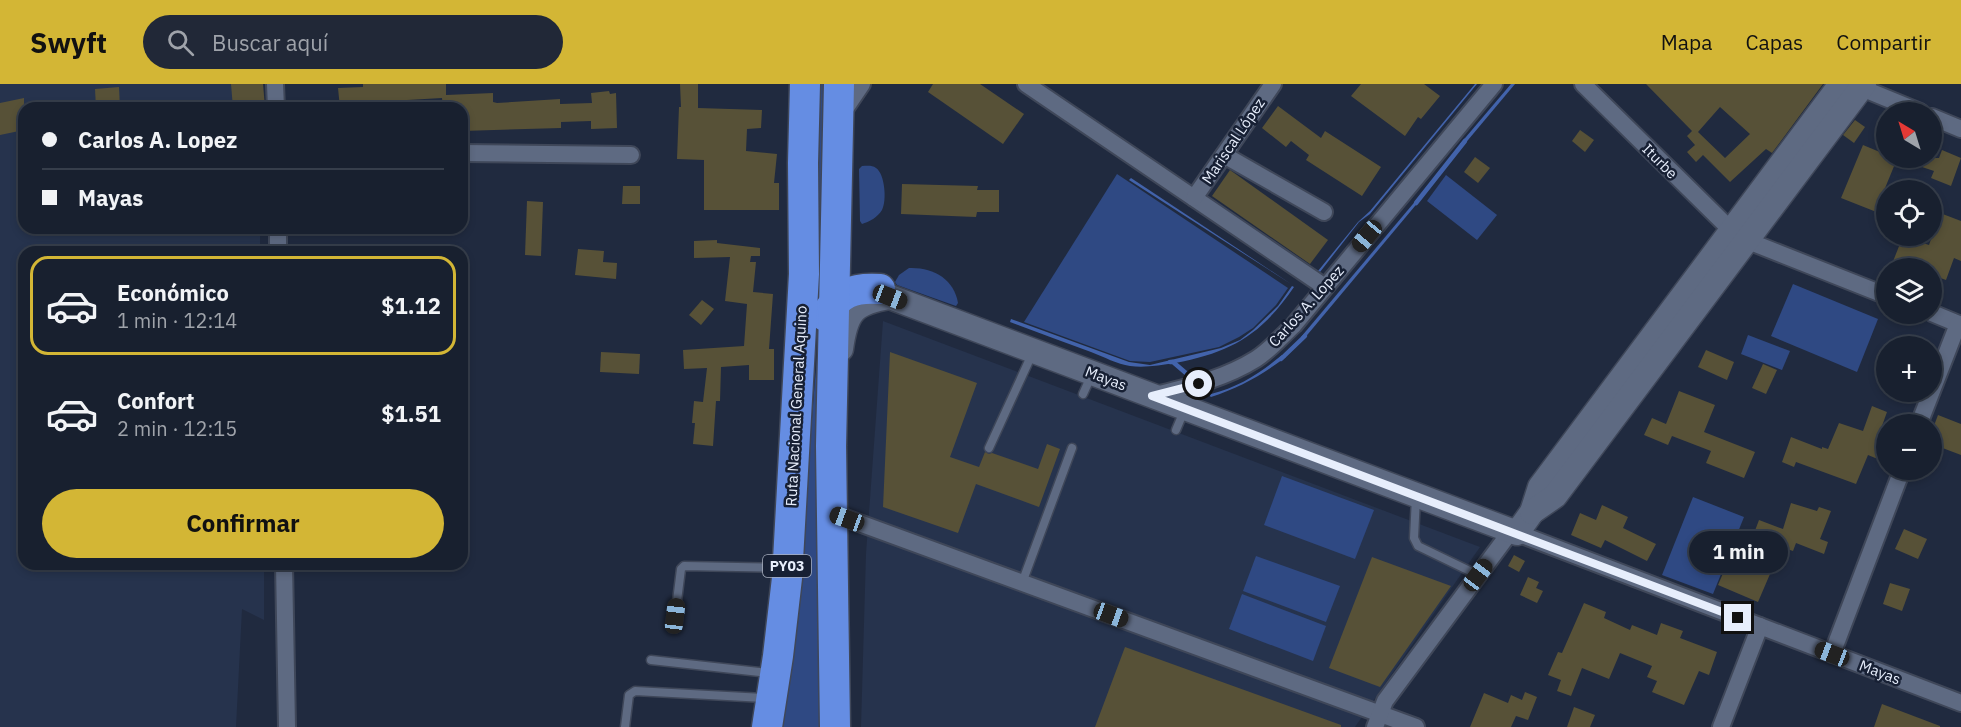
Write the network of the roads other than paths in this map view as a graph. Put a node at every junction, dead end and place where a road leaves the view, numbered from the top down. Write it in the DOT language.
graph roads {
  1 [pos="275,84"];
  2 [pos="797,84"];
  3 [pos="805,84"];
  4 [pos="831,84"];
  5 [pos="839,84"];
  6 [pos="862,84"];
  7 [pos="1026,84"];
  8 [pos="1273,84"];
  9 [pos="1494,84"];
  10 [pos="1583,84"];
  11 [pos="1854,85"];
  12 [pos="276,102"];
  13 [pos="1896,102"];
  14 [pos="839,119"];
  15 [pos="1942,121"];
  16 [pos="1961,129"];
  17 [pos="468,153"];
  18 [pos="631,155"];
  19 [pos="1224,155"];
  20 [pos="803,163"];
  21 [pos="837,182"];
  22 [pos="1194,198"];
  23 [pos="1324,212"];
  24 [pos="1739,236"];
  25 [pos="1325,287"];
  26 [pos="1876,292"];
  27 [pos="885,293"];
  28 [pos="833,302"];
  29 [pos="1942,318"];
  30 [pos="1959,324"];
  31 [pos="1033,351"];
  32 [pos="832,372"];
  33 [pos="797,390"];
  34 [pos="1152,396"];
  35 [pos="1186,408"];
  36 [pos="1923,414"];
  37 [pos="1176,430"];
  38 [pos="988,448"];
  39 [pos="1072,448"];
  40 [pos="1898,480"];
  41 [pos="1416,495"];
  42 [pos="832,513"];
  43 [pos="1514,532"];
  44 [pos="787,568"];
  45 [pos="284,570"];
  46 [pos="1478,575"];
  47 [pos="1022,583"];
  48 [pos="675,616"];
  49 [pos="1760,626"];
  50 [pos="1832,654"];
  51 [pos="651,660"];
  52 [pos="774,686"];
  53 [pos="1961,703"];
  54 [pos="1378,721"];
  55 [pos="287,727"];
  56 [pos="625,727"];
  57 [pos="767,727"];
  58 [pos="835,727"];
  59 [pos="1416,727"];
  60 [pos="1721,727"];
  1 -- 12 [label="street"];
  2 -- 20 [label="highway"];
  3 -- 20 [label="highway, Ruta Nacional General Aquino / PY03"];
  4 -- 21 [label="street"];
  5 -- 14 [label="highway, PY03"];
  6 -- 14 [label="street"];
  7 -- 22 [label="street"];
  8 -- 19 [label="street, Mariscal López"];
  9 -- 25 [label="street, Carlos A. Lopez"];
  10 -- 24 [label="street, Iturbe"];
  11 -- 13 [label="street"];
  11 -- 24 [label="street"];
  14 -- 21 [label="highway, PY03"];
  15 -- 16 [label="street"];
  17 -- 18 [label="street"];
  19 -- 22 [label="street, Mariscal López"];
  19 -- 23 [label="street"];
  20 -- 33 [label="highway, Ruta Nacional General Aquino / PY03"];
  21 -- 27 [label="highway"];
  21 -- 28 [label="highway, PY03"];
  22 -- 25 [label="street"];
  24 -- 26 [label="street"];
  24 -- 43 [label="street"];
  25 -- 34 [label="street, Carlos A. Lopez"];
  27 -- 28 [label="highway"];
  27 -- 31 [label="street, Mayas"];
  27 -- 32 [label="street"];
  28 -- 32 [label="highway, PY03"];
  28 -- 33 [label="highway"];
  29 -- 30 [label="street"];
  30 -- 36 [label="street"];
  31 -- 34 [label="street, Mayas"];
  31 -- 38 [label="lane"];
  32 -- 42 [label="highway, PY03"];
  33 -- 44 [label="highway, Ruta Nacional General Aquino / PY03"];
  34 -- 35 [label="street, Mayas"];
  35 -- 37 [label="lane"];
  35 -- 41 [label="street, Mayas"];
  39 -- 47 [label="lane"];
  40 -- 50 [label="street"];
  41 -- 43 [label="street, Mayas"];
  41 -- 46 [label="lane"];
  42 -- 47 [label="street"];
  42 -- 58 [label="highway, PY03"];
  43 -- 46 [label="street"];
  43 -- 49 [label="street, Mayas"];
  44 -- 48 [label="lane"];
  44 -- 52 [label="highway, Ruta Nacional General Aquino / PY03"];
  45 -- 55 [label="street"];
  46 -- 54 [label="street"];
  47 -- 54 [label="street"];
  49 -- 50 [label="street, Mayas"];
  49 -- 60 [label="street"];
  50 -- 53 [label="street, Mayas"];
  51 -- 52 [label="lane"];
  52 -- 56 [label="lane"];
  52 -- 57 [label="highway, Ruta Nacional General Aquino / PY03"];
  54 -- 59 [label="street"];
}
